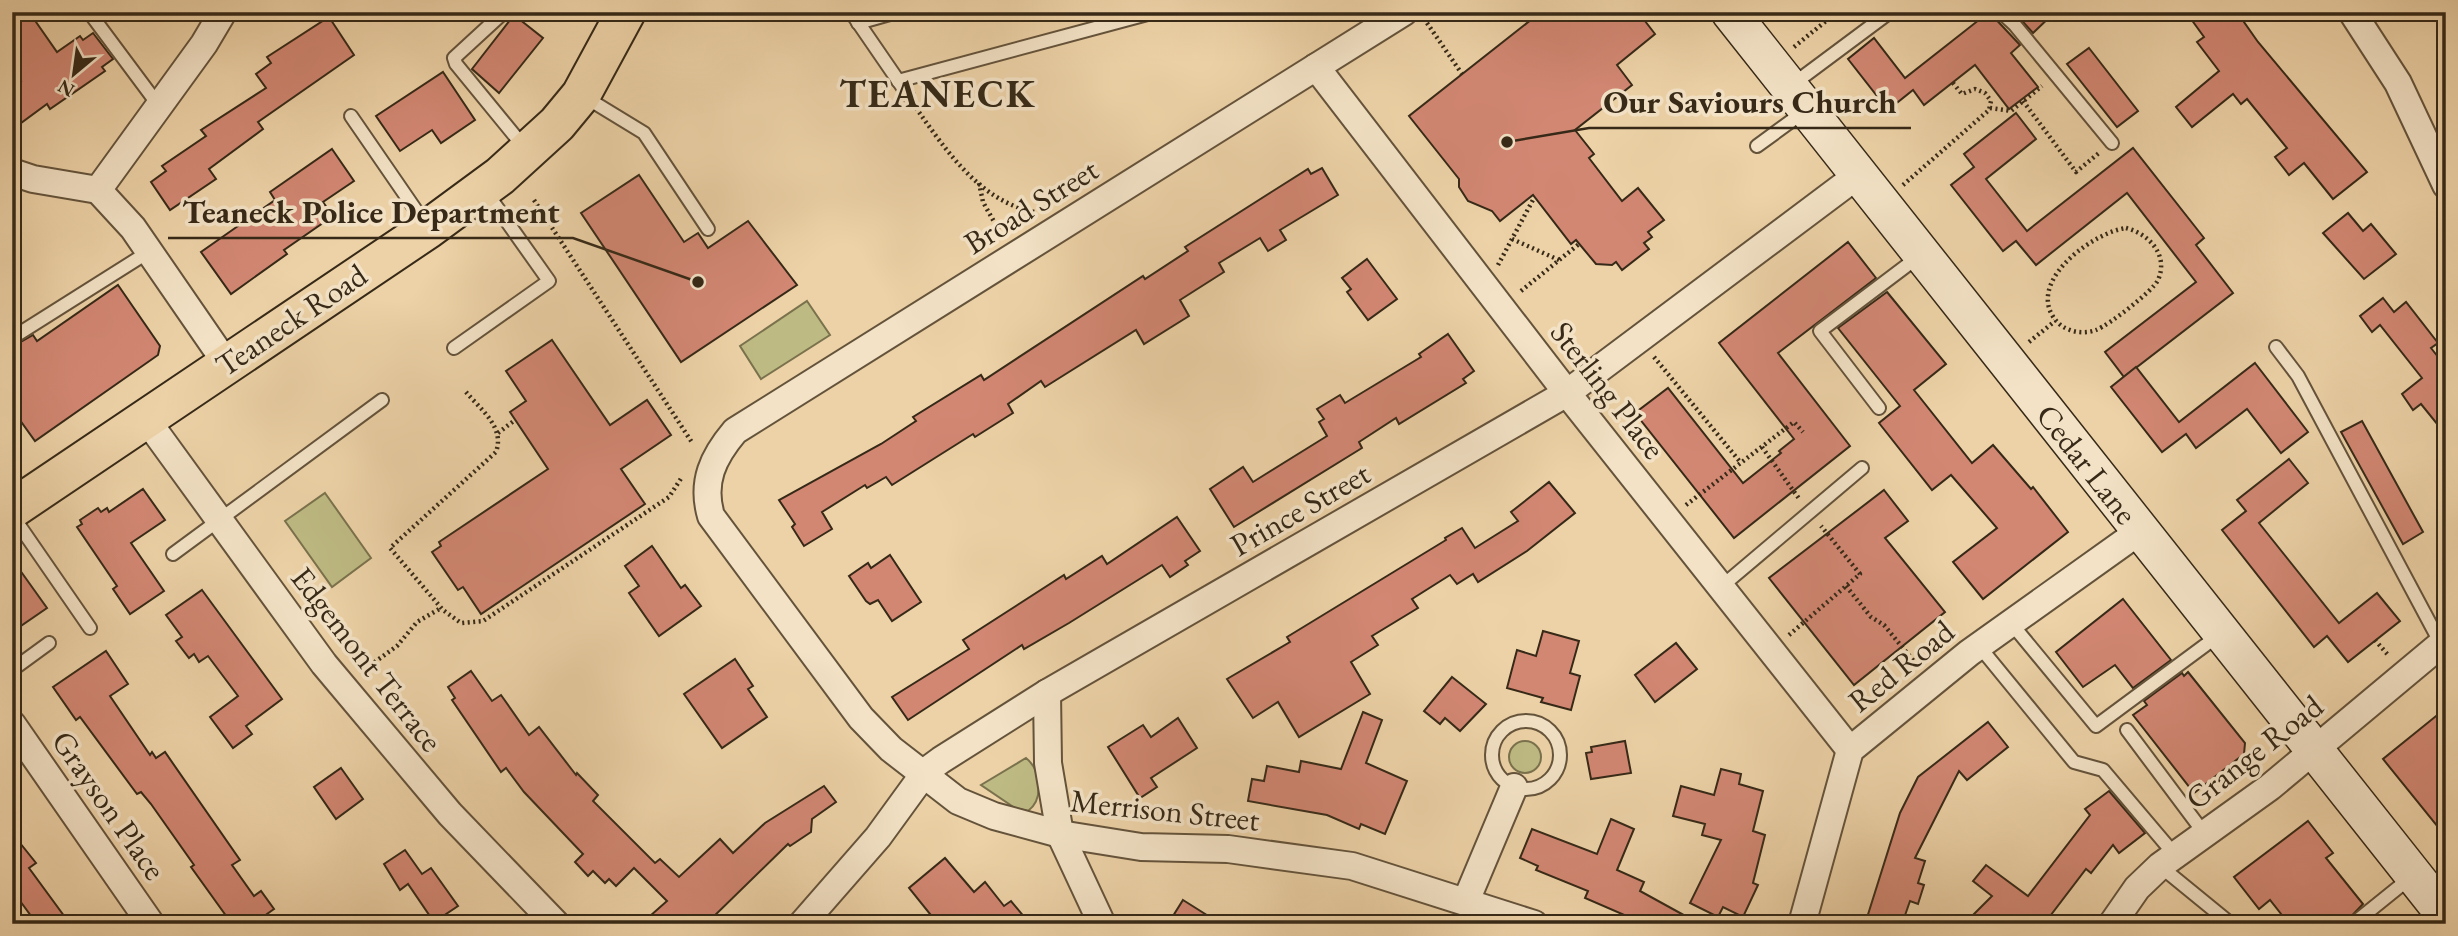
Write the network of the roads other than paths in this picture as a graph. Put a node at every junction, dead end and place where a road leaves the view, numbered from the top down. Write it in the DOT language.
graph roads {
  1 [pos="89,12"];
  2 [pos="223,12"];
  3 [pos="504,12"];
  4 [pos="626,12"];
  5 [pos="897,12"];
  6 [pos="1155,12"];
  7 [pos="1405,12"];
  8 [pos="1730,12"];
  9 [pos="1890,12"];
  10 [pos="2001,12"];
  11 [pos="2352,12"];
  12 [pos="854,18"];
  13 [pos="1317,67"];
  14 [pos="898,81"];
  15 [pos="1789,88"];
  16 [pos="581,95"];
  17 [pos="908,95"];
  18 [pos="159,106"];
  19 [pos="351,116"];
  20 [pos="2112,143"];
  21 [pos="1757,146"];
  22 [pos="528,152"];
  23 [pos="12,172"];
  24 [pos="1858,175"];
  25 [pos="2446,185"];
  26 [pos="483,189"];
  27 [pos="98,190"];
  28 [pos="428,229"];
  29 [pos="708,229"];
  30 [pos="150,251"];
  31 [pos="1921,254"];
  32 [pos="12,338"];
  33 [pos="2276,347"];
  34 [pos="454,348"];
  35 [pos="226,363"];
  36 [pos="1567,393"];
  37 [pos="382,400"];
  38 [pos="1879,408"];
  39 [pos="146,419"];
  40 [pos="1862,468"];
  41 [pos="700,474"];
  42 [pos="12,509"];
  43 [pos="12,514"];
  44 [pos="218,520"];
  45 [pos="2140,531"];
  46 [pos="173,554"];
  47 [pos="1721,587"];
  48 [pos="2011,623"];
  49 [pos="90,628"];
  50 [pos="2222,633"];
  51 [pos="2444,642"];
  52 [pos="49,643"];
  53 [pos="1979,646"];
  54 [pos="12,670"];
  55 [pos="1047,693"];
  56 [pos="12,724"];
  57 [pos="2127,730"];
  58 [pos="1850,750"];
  59 [pos="2315,751"];
  60 [pos="924,774"];
  61 [pos="1514,787"];
  62 [pos="2204,833"];
  63 [pos="1060,834"];
  64 [pos="2168,861"];
  65 [pos="2413,875"];
  66 [pos="1466,901"];
  67 [pos="2446,916"];
  68 [pos="151,924"];
  69 [pos="556,924"];
  70 [pos="802,924"];
  71 [pos="1102,924"];
  72 [pos="1534,924"];
  73 [pos="1802,924"];
  74 [pos="2112,924"];
  75 [pos="2231,924"];
  76 [pos="2353,924"];
  1 -- 18 [label="lane"];
  2 -- 18 [label="street"];
  3 -- 22 [label="lane"];
  4 -- 16 [label="main road, Teaneck Road"];
  5 -- 12 [label="lane"];
  6 -- 14 [label="lane"];
  7 -- 13 [label="street, Broad Street"];
  8 -- 15 [label="main road, Cedar Lane"];
  9 -- 15 [label="lane"];
  10 -- 20 [label="lane"];
  11 -- 25 [label="street"];
  12 -- 14 [label="lane"];
  13 -- 36 [label="street, Sterling Place"];
  13 -- 41 [label="street, Broad Street"];
  14 -- 17 [label="lane"];
  15 -- 21 [label="lane"];
  15 -- 24 [label="main road, Cedar Lane"];
  16 -- 22 [label="main road, Teaneck Road"];
  16 -- 29 [label="lane"];
  18 -- 27 [label="street"];
  19 -- 28 [label="lane"];
  22 -- 26 [label="main road, Teaneck Road"];
  23 -- 27 [label="street"];
  24 -- 31 [label="main road, Cedar Lane"];
  24 -- 36 [label="street, Prince Street"];
  26 -- 28 [label="main road, Teaneck Road"];
  26 -- 34 [label="lane"];
  27 -- 30 [label="street"];
  28 -- 35 [label="main road, Teaneck Road"];
  30 -- 32 [label="lane"];
  30 -- 35 [label="street"];
  31 -- 38 [label="lane"];
  31 -- 45 [label="main road, Cedar Lane"];
  33 -- 51 [label="lane"];
  35 -- 39 [label="main road, Teaneck Road"];
  36 -- 47 [label="street, Sterling Place"];
  36 -- 55 [label="street, Prince Street"];
  37 -- 44 [label="lane"];
  39 -- 42 [label="main road, Teaneck Road"];
  39 -- 44 [label="street, Edgemont Terrace"];
  40 -- 47 [label="lane"];
  41 -- 60 [label="street, Merrison Street"];
  43 -- 49 [label="lane"];
  44 -- 46 [label="lane"];
  44 -- 69 [label="street, Edgemont Terrace"];
  45 -- 48 [label="street, Red Road"];
  45 -- 50 [label="main road, Cedar Lane"];
  47 -- 58 [label="street, Sterling Place"];
  48 -- 50 [label="lane"];
  48 -- 53 [label="street, Red Road"];
  50 -- 59 [label="main road, Cedar Lane"];
  51 -- 59 [label="street, Grange Road"];
  52 -- 54 [label="lane"];
  53 -- 58 [label="street, Red Road"];
  53 -- 64 [label="lane"];
  55 -- 60 [label="street, Prince Street"];
  55 -- 63 [label="street"];
  56 -- 68 [label="street, Grayson Place"];
  57 -- 62 [label="lane"];
  58 -- 73 [label="street, Red Road"];
  59 -- 62 [label="street, Grange Road"];
  59 -- 65 [label="main road, Cedar Lane"];
  60 -- 63 [label="street, Merrison Street"];
  60 -- 70 [label="street, Prince Street"];
  61 -- 61 [label="lane"];
  61 -- 66 [label="street"];
  62 -- 64 [label="street, Grange Road"];
  63 -- 66 [label="street, Merrison Street"];
  63 -- 71 [label="street"];
  64 -- 74 [label="street, Grange Road"];
  64 -- 75 [label="lane"];
  65 -- 67 [label="main road, Cedar Lane"];
  65 -- 76 [label="lane"];
  66 -- 72 [label="street, Merrison Street"];
}
